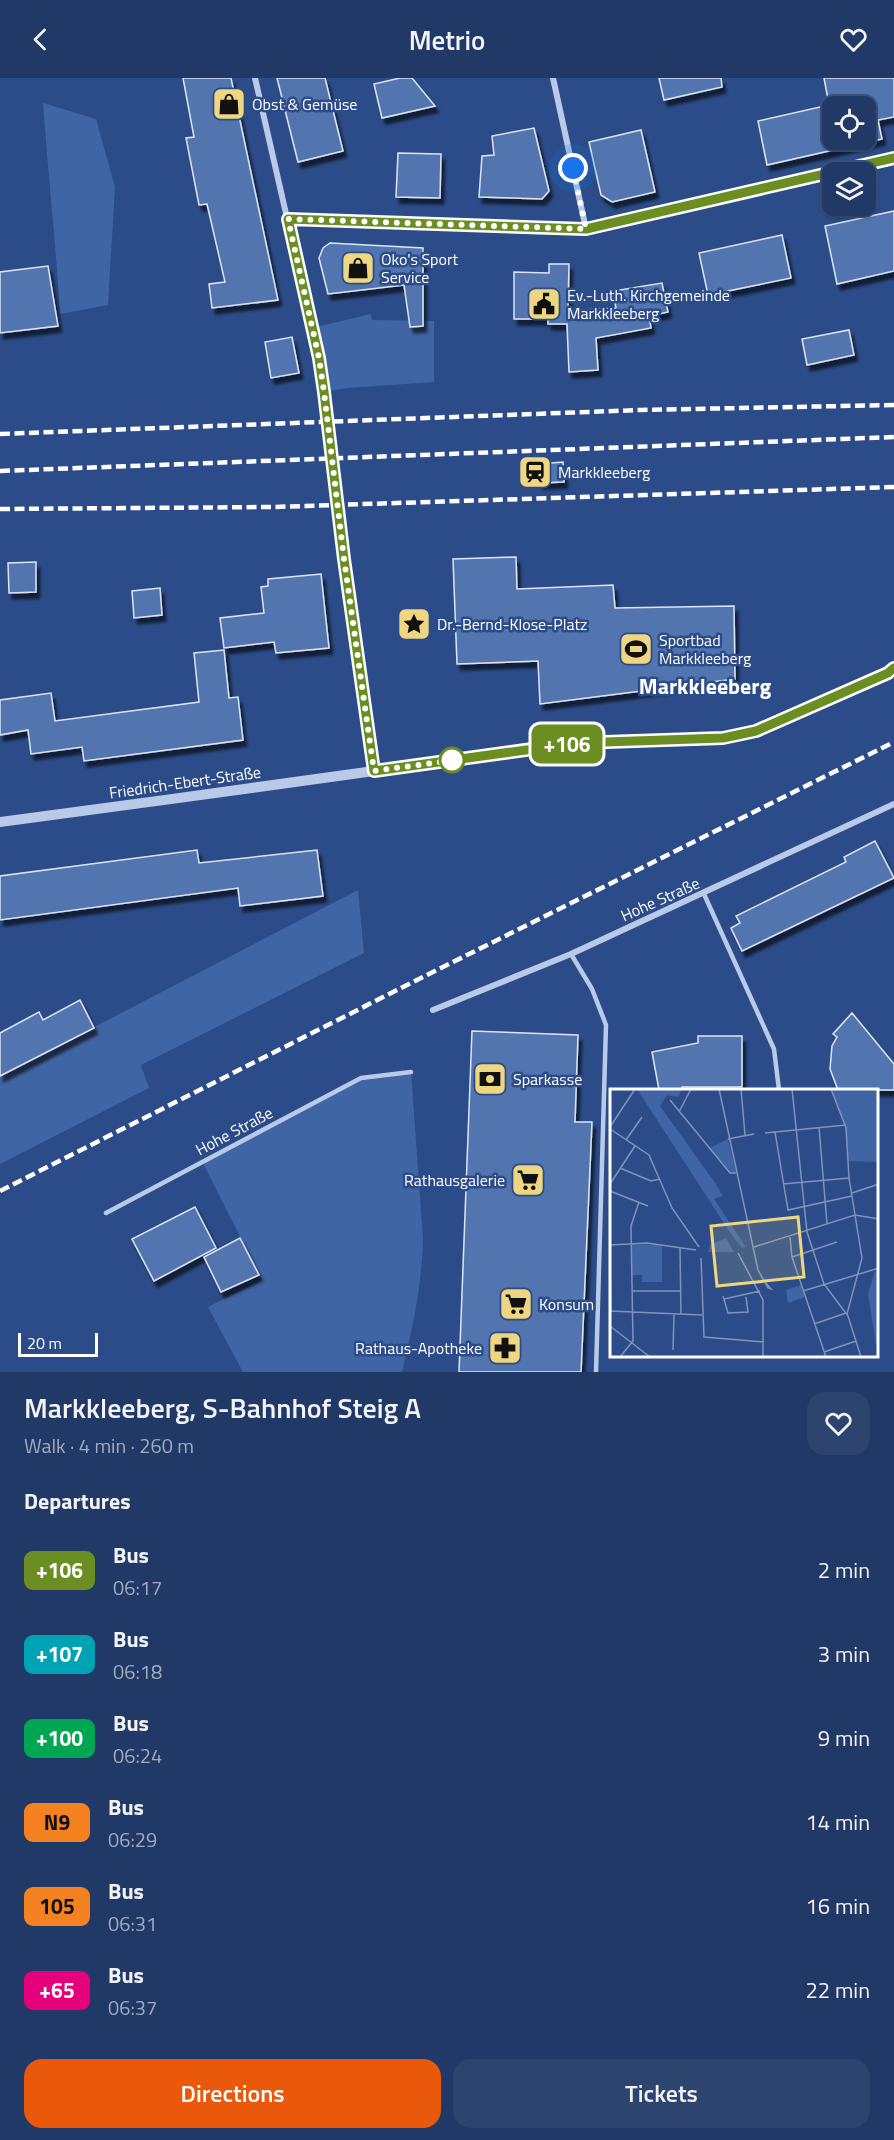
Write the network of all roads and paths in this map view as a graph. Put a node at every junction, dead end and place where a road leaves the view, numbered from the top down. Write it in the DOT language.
graph roads {
  1 [pos="255,78"];
  2 [pos="553,78"];
  3 [pos="894,158"];
  4 [pos="288,219"];
  5 [pos="586,229"];
  6 [pos="892,671"];
  7 [pos="374,771"];
  8 [pos="894,804"];
  9 [pos="0,822"];
  10 [pos="704,894"];
  11 [pos="571,954"];
  12 [pos="433,1010"];
  13 [pos="411,1072"];
  14 [pos="779,1089"];
  15 [pos="106,1214"];
  16 [pos="596,1372"];
  1 -- 4 [label="street"];
  2 -- 5 [label="street"];
  3 -- 5 [label="street"];
  4 -- 5 [label="street"];
  4 -- 7 [label="street"];
  6 -- 7 [label="street"];
  7 -- 9 [label="street, Friedrich-Ebert-Straße"];
  8 -- 10 [label="street, Hohe Straße"];
  10 -- 11 [label="street, Hohe Straße"];
  10 -- 14 [label="lane"];
  11 -- 12 [label="street, Hohe Straße"];
  11 -- 16 [label="lane"];
  13 -- 15 [label="lane, Hohe Straße"];
}
